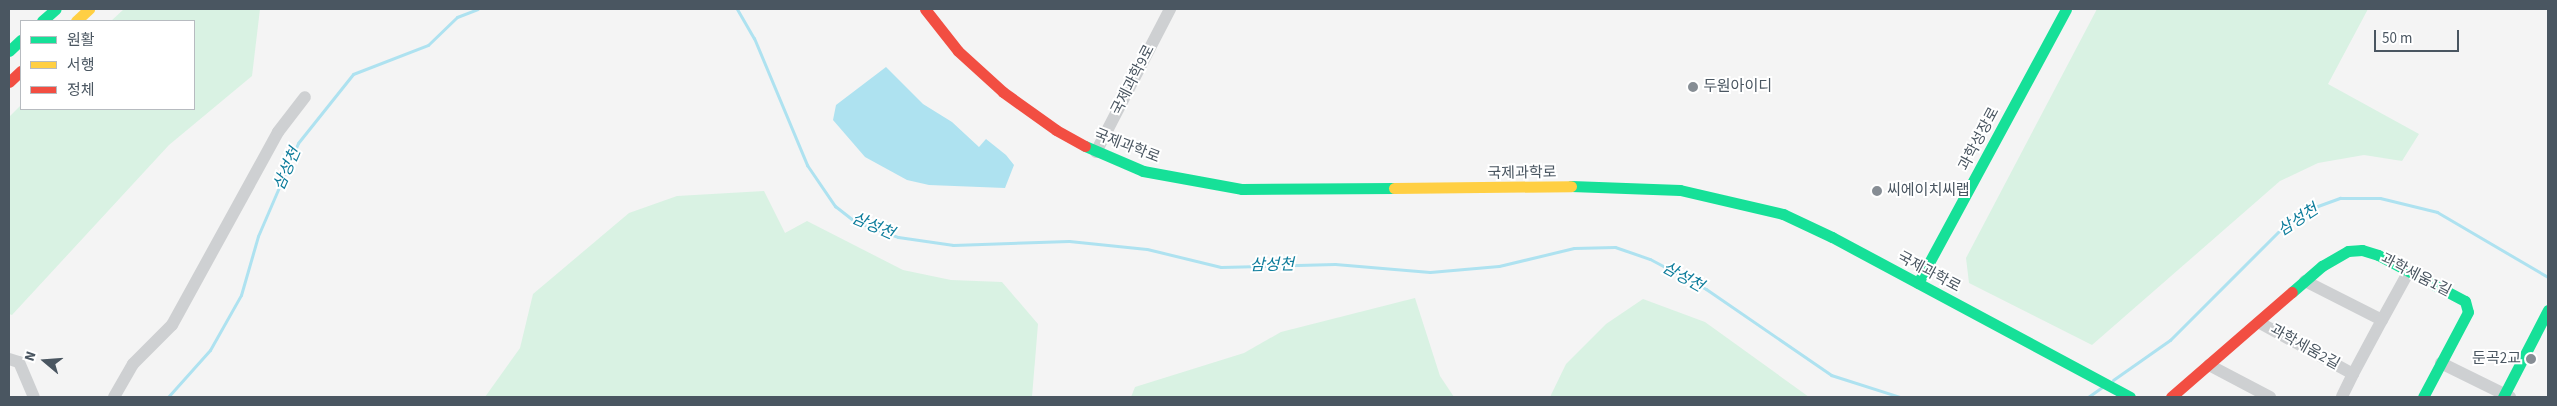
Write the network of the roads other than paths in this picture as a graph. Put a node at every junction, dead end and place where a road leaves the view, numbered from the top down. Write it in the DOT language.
graph roads {
  1 [pos="56,9"];
  2 [pos="90,9"];
  3 [pos="925,9"];
  4 [pos="1170,9"];
  5 [pos="2066,9"];
  6 [pos="43,20"];
  7 [pos="77,20"];
  8 [pos="20,41"];
  9 [pos="9,51"];
  10 [pos="20,72"];
  11 [pos="9,82"];
  12 [pos="305,97"];
  13 [pos="1096,152"];
  14 [pos="2409,271"];
  15 [pos="2305,281"];
  16 [pos="1918,283"];
  17 [pos="2548,310"];
  18 [pos="2382,320"];
  19 [pos="2260,323"];
  20 [pos="9,358"];
  21 [pos="2441,363"];
  22 [pos="2209,365"];
  23 [pos="2353,374"];
  24 [pos="2506,396"];
  25 [pos="34,397"];
  26 [pos="114,397"];
  27 [pos="2129,397"];
  28 [pos="2171,397"];
  29 [pos="2270,397"];
  30 [pos="2342,397"];
  31 [pos="2423,397"];
  1 -- 6 [label="main road"];
  2 -- 7 [label="main road"];
  3 -- 13 [label="main road, 국제과학로"];
  4 -- 13 [label="street, 국제과학9로"];
  5 -- 16 [label="main road, 과학성장로"];
  8 -- 9 [label="main road"];
  10 -- 11 [label="main road"];
  12 -- 26 [label="street"];
  13 -- 16 [label="main road, 국제과학로"];
  14 -- 15 [label="main road, 과학세움1길"];
  14 -- 18 [label="street"];
  14 -- 21 [label="main road, 과학세움1길"];
  15 -- 18 [label="street"];
  15 -- 19 [label="main road, 과학세움1길"];
  16 -- 27 [label="main road, 국제과학로"];
  17 -- 24 [label="main road"];
  18 -- 23 [label="street"];
  19 -- 22 [label="main road, 과학세움1길"];
  19 -- 23 [label="street, 과학세움2길"];
  20 -- 25 [label="street"];
  21 -- 24 [label="street"];
  21 -- 31 [label="main road, 과학세움1길"];
  22 -- 28 [label="main road, 과학세움1길"];
  22 -- 29 [label="street"];
  23 -- 30 [label="street, 과학세움2길"];
}
